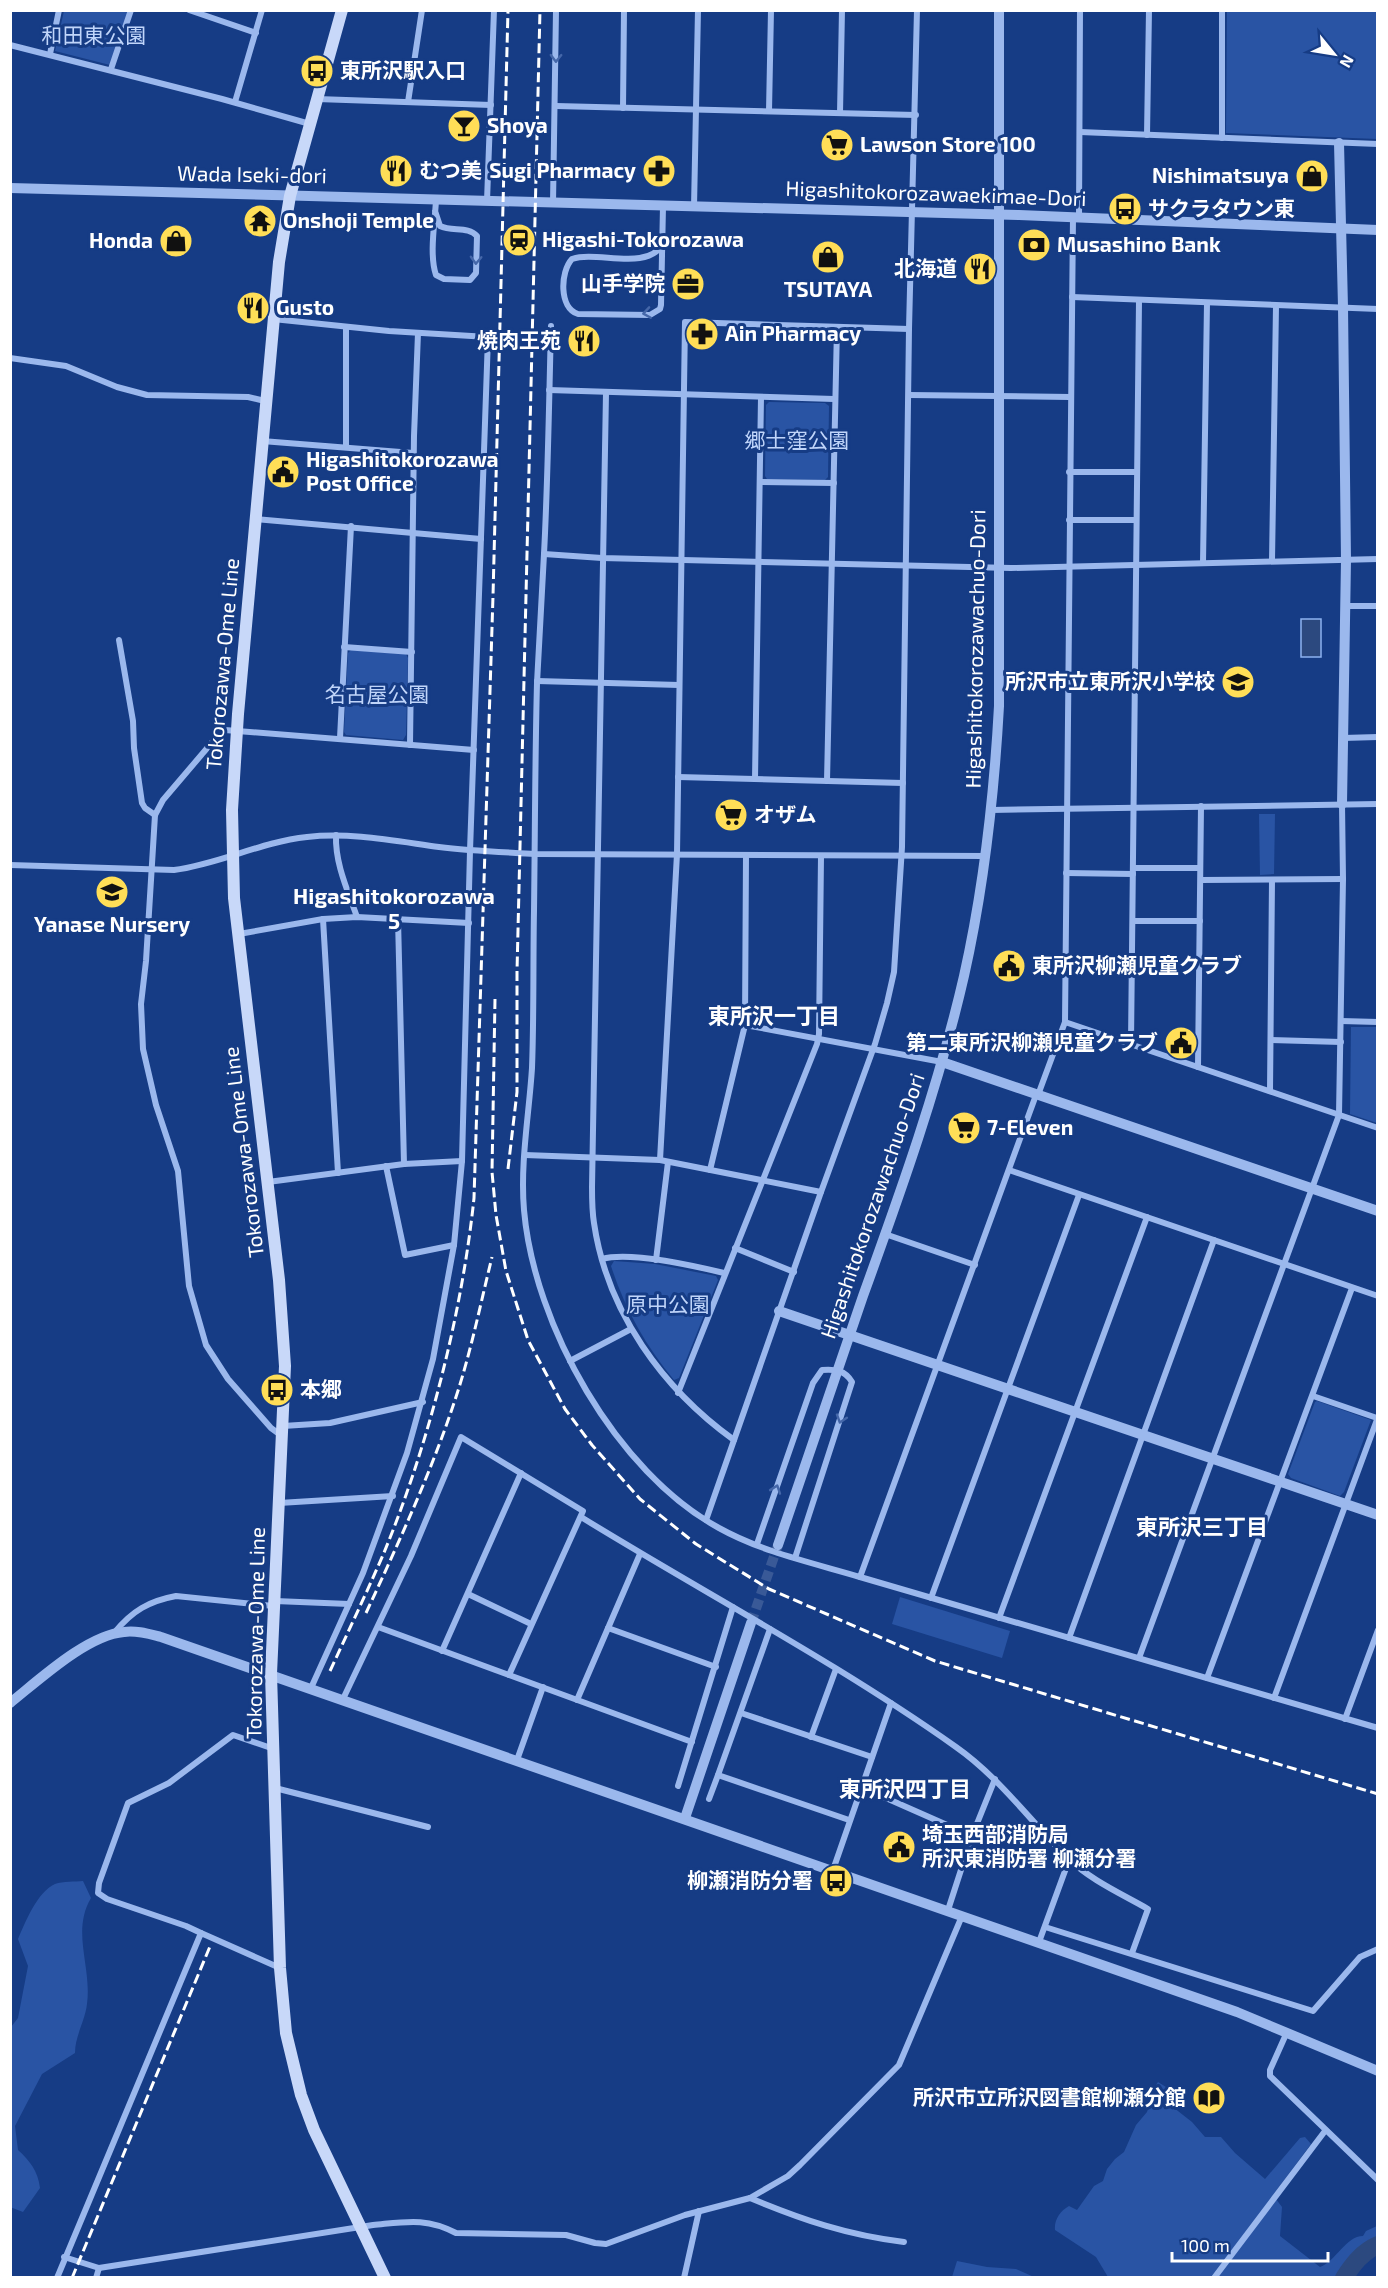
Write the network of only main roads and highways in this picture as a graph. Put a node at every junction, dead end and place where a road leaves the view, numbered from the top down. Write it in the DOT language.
graph roads {
  1 [pos="342,10"];
  2 [pos="385,2277"];
  1 -- 2 [label="main road, Tokorozawa-Ome Line"];
}
